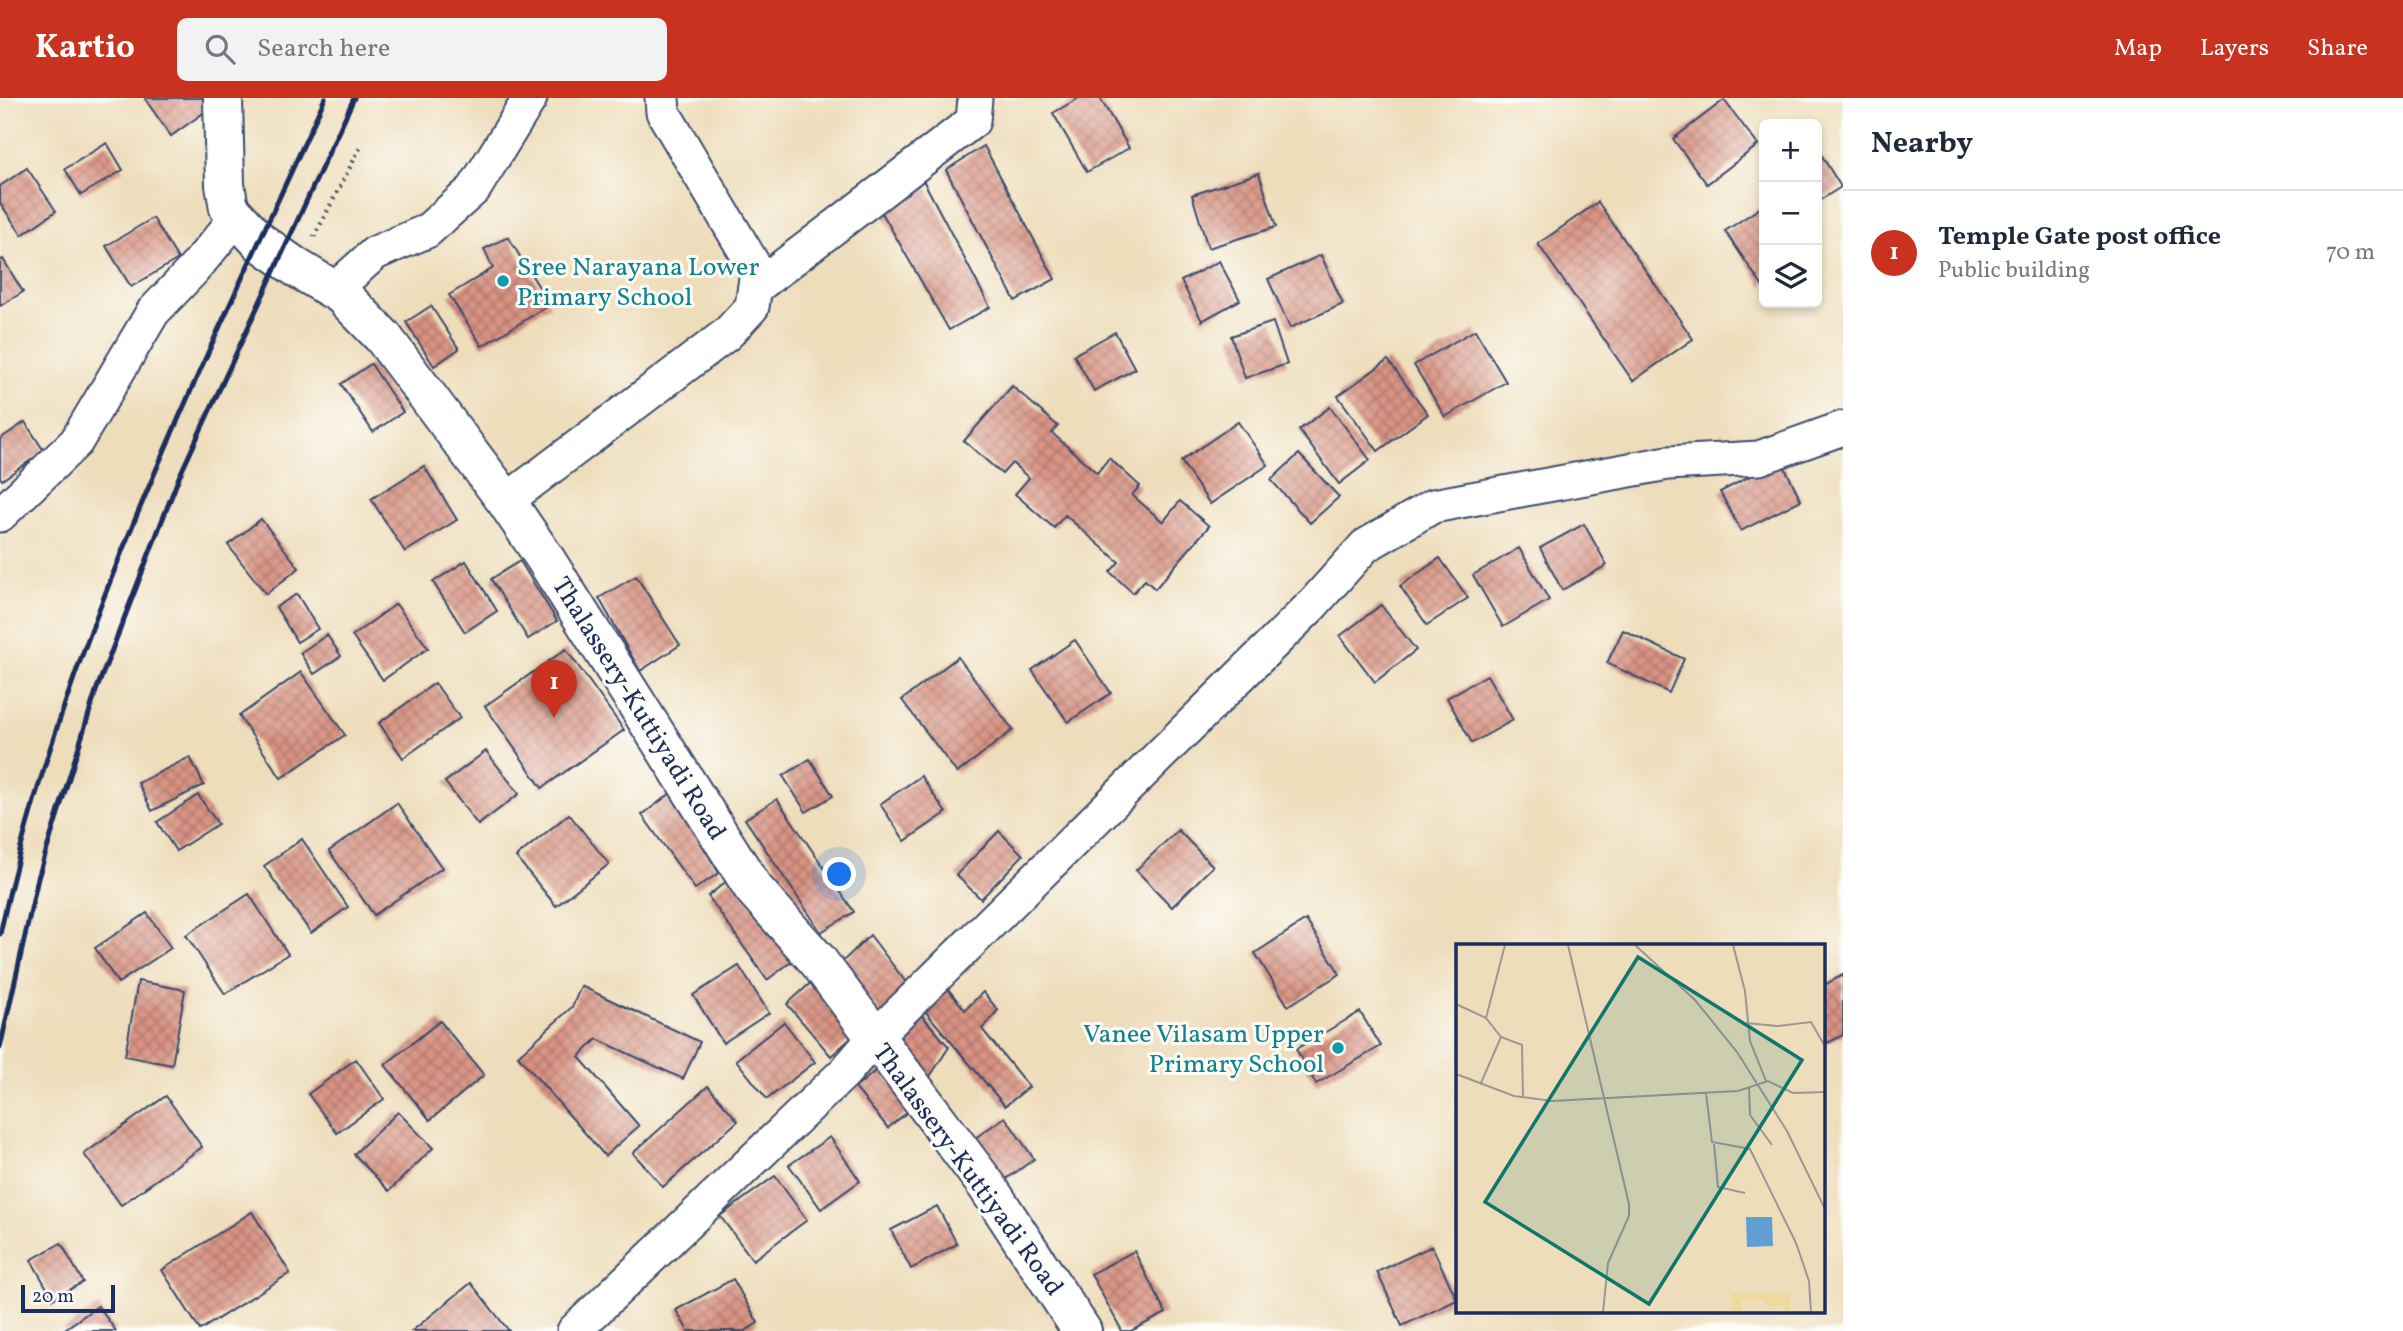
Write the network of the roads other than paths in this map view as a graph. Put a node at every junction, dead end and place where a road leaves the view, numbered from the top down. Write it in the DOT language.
graph roads {
  1 [pos="223,98"];
  2 [pos="530,98"];
  3 [pos="662,98"];
  4 [pos="975,98"];
  5 [pos="237,217"];
  6 [pos="755,288"];
  7 [pos="334,290"];
  8 [pos="1843,428"];
  9 [pos="506,501"];
  10 [pos="0,515"];
  11 [pos="875,1037"];
  12 [pos="574,1331"];
  13 [pos="1082,1331"];
  1 -- 5 [label="main road, Thalassery-Kuttiyadi Road"];
  2 -- 7 [label="street"];
  3 -- 6 [label="street"];
  4 -- 6 [label="street"];
  5 -- 7 [label="main road, Thalassery-Kuttiyadi Road"];
  5 -- 10 [label="street"];
  6 -- 9 [label="street"];
  7 -- 9 [label="main road, Thalassery-Kuttiyadi Road"];
  8 -- 11 [label="street"];
  9 -- 11 [label="main road, Thalassery-Kuttiyadi Road"];
  11 -- 12 [label="street"];
  11 -- 13 [label="main road, Thalassery-Kuttiyadi Road"];
}
